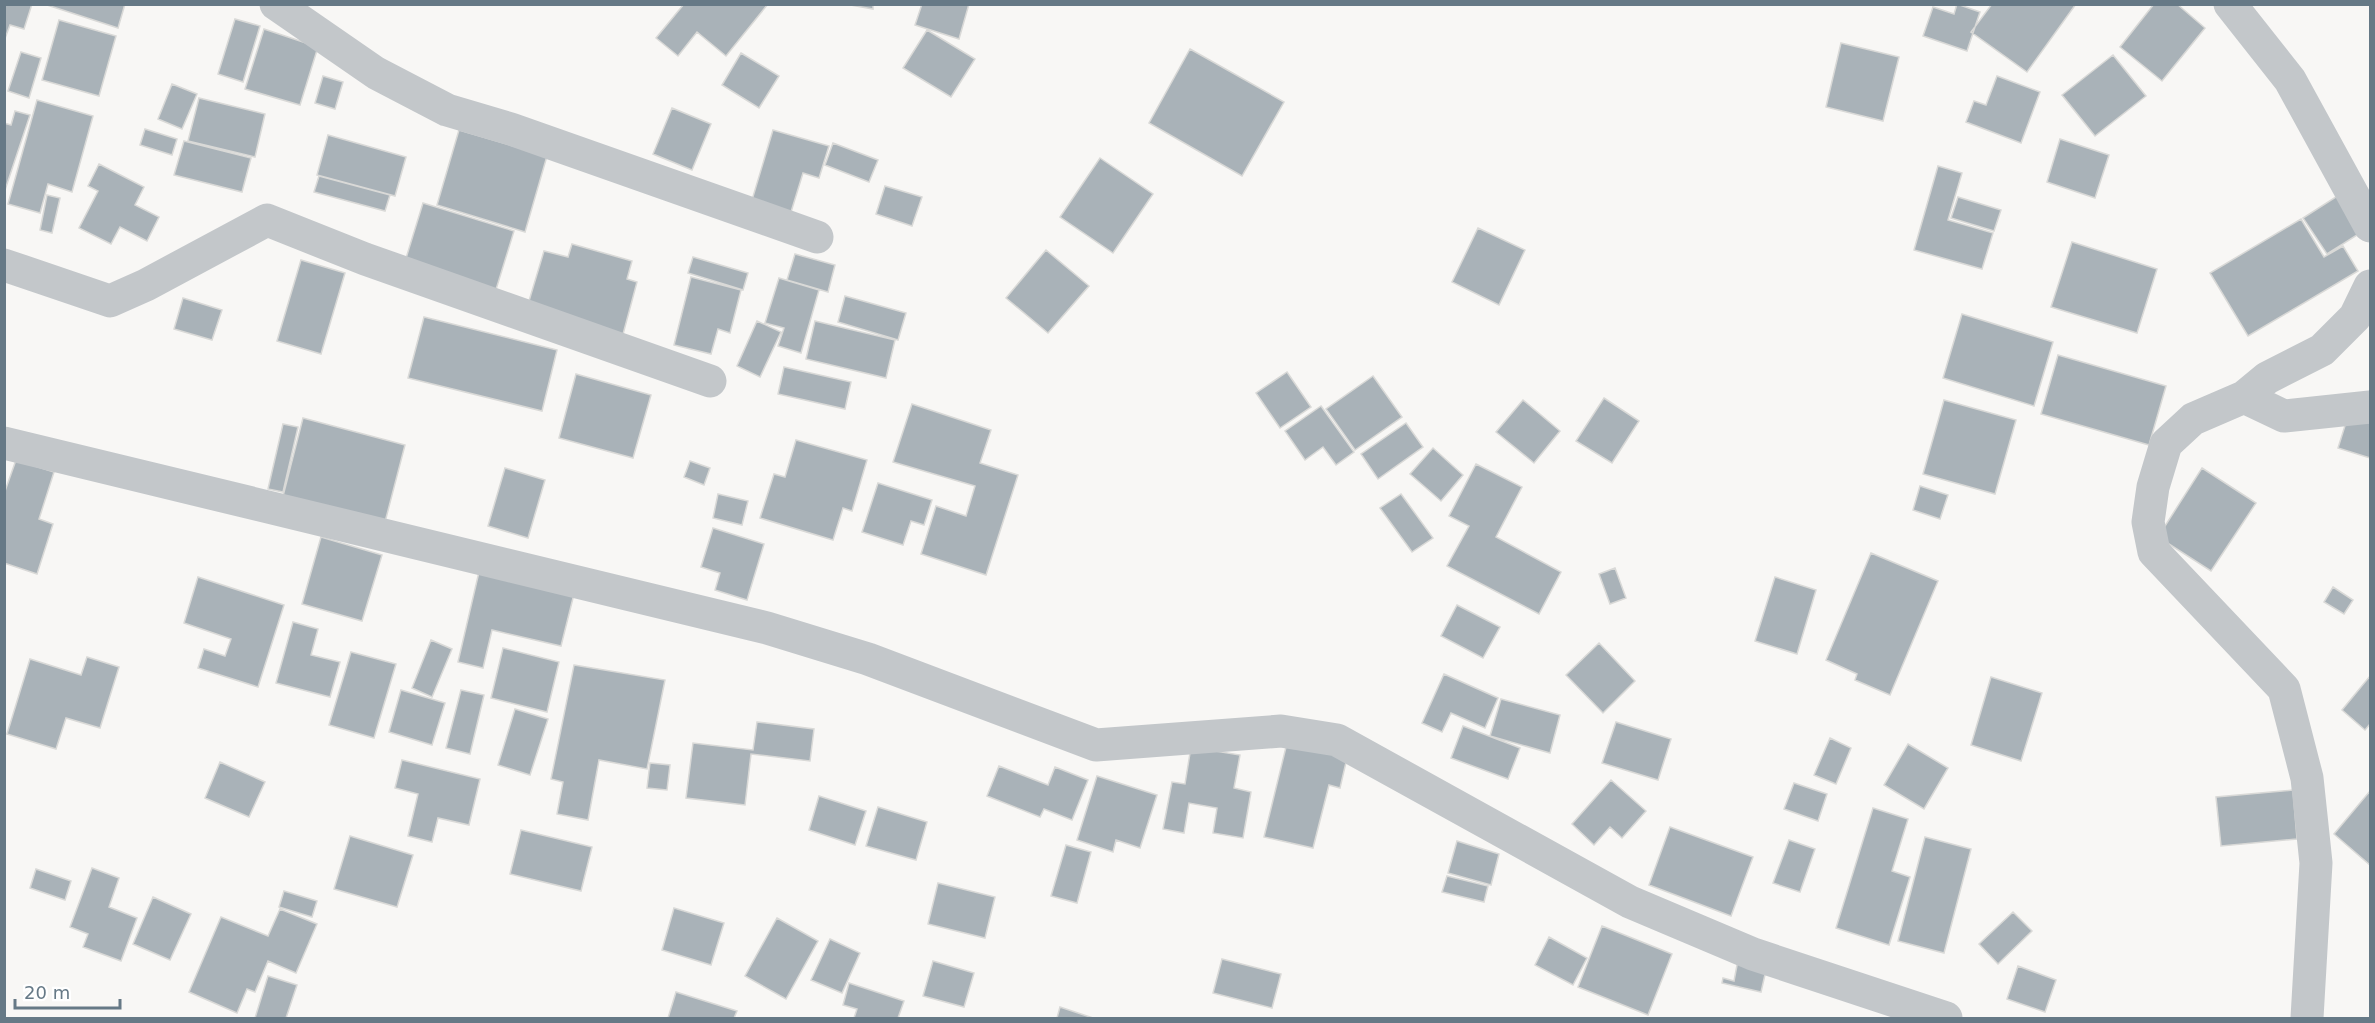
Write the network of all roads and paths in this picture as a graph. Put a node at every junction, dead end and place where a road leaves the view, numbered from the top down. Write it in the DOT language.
graph roads {
  1 [pos="276,4"];
  2 [pos="2230,4"];
  3 [pos="2370,226"];
  4 [pos="818,237"];
  5 [pos="4,265"];
  6 [pos="2370,286"];
  7 [pos="710,381"];
  8 [pos="2244,397"];
  9 [pos="2370,407"];
  10 [pos="4,443"];
  11 [pos="1946,1018"];
  12 [pos="2307,1018"];
  1 -- 4 [label="street"];
  2 -- 3 [label="street"];
  5 -- 7 [label="street"];
  6 -- 8 [label="street"];
  8 -- 9 [label="street"];
  8 -- 12 [label="street"];
  10 -- 11 [label="street"];
}
